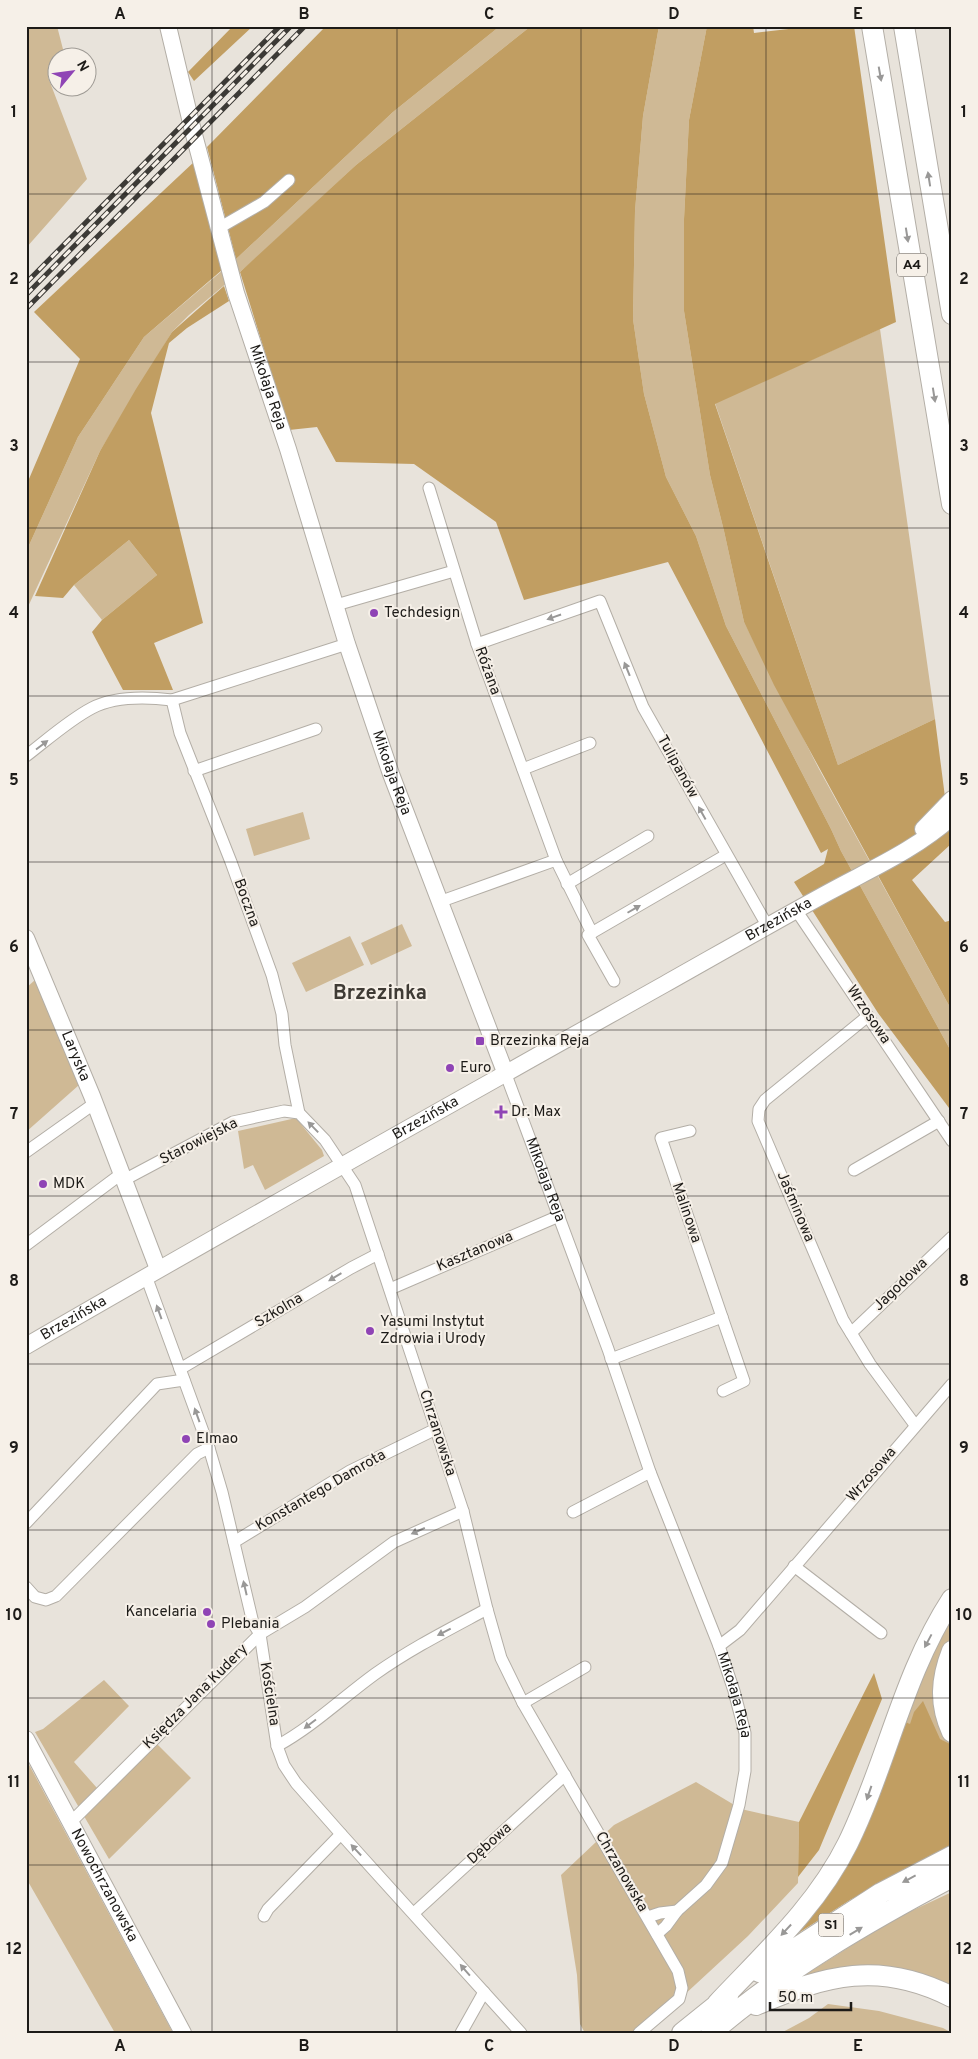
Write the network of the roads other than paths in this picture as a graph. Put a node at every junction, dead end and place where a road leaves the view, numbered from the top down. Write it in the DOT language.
graph roads {
  1 [pos="168,26"];
  2 [pos="872,26"];
  3 [pos="904,26"];
  4 [pos="289,180"];
  5 [pos="221,234"];
  6 [pos="952,314"];
  7 [pos="429,488"];
  8 [pos="952,504"];
  9 [pos="454,570"];
  10 [pos="336,605"];
  11 [pos="347,644"];
  12 [pos="477,644"];
  13 [pos="172,700"];
  14 [pos="316,730"];
  15 [pos="590,743"];
  16 [pos="26,756"];
  17 [pos="523,770"];
  18 [pos="194,772"];
  19 [pos="952,799"];
  20 [pos="952,817"];
  21 [pos="648,836"];
  22 [pos="726,855"];
  23 [pos="887,859"];
  24 [pos="556,860"];
  25 [pos="567,884"];
  26 [pos="439,902"];
  27 [pos="796,910"];
  28 [pos="768,926"];
  29 [pos="590,934"];
  30 [pos="26,938"];
  31 [pos="614,981"];
  32 [pos="868,1016"];
  33 [pos="505,1072"];
  34 [pos="95,1103"];
  35 [pos="299,1113"];
  36 [pos="939,1121"];
  37 [pos="690,1131"];
  38 [pos="952,1141"];
  39 [pos="26,1152"];
  40 [pos="343,1165"];
  41 [pos="854,1170"];
  42 [pos="123,1177"];
  43 [pos="559,1216"];
  44 [pos="952,1237"];
  45 [pos="28,1239"];
  46 [pos="378,1254"];
  47 [pos="152,1273"];
  48 [pos="390,1289"];
  49 [pos="722,1317"];
  50 [pos="851,1334"];
  51 [pos="26,1346"];
  52 [pos="611,1359"];
  53 [pos="182,1374"];
  54 [pos="952,1384"];
  55 [pos="723,1391"];
  56 [pos="915,1425"];
  57 [pos="436,1429"];
  58 [pos="209,1448"];
  59 [pos="650,1472"];
  60 [pos="463,1511"];
  61 [pos="573,1512"];
  62 [pos="26,1523"];
  63 [pos="234,1542"];
  64 [pos="794,1566"];
  65 [pos="26,1587"];
  66 [pos="952,1599"];
  67 [pos="487,1609"];
  68 [pos="881,1633"];
  69 [pos="260,1634"];
  70 [pos="719,1646"];
  71 [pos="952,1650"];
  72 [pos="586,1667"];
  73 [pos="523,1703"];
  74 [pos="952,1732"];
  75 [pos="26,1739"];
  76 [pos="277,1746"];
  77 [pos="565,1775"];
  78 [pos="71,1822"];
  79 [pos="341,1834"];
  80 [pos="952,1856"];
  81 [pos="952,1877"];
  82 [pos="677,1911"];
  83 [pos="414,1913"];
  84 [pos="264,1916"];
  85 [pos="648,1917"];
  86 [pos="657,1934"];
  87 [pos="484,1992"];
  88 [pos="952,1997"];
  89 [pos="723,2011"];
  90 [pos="183,2033"];
  91 [pos="460,2033"];
  92 [pos="521,2033"];
  93 [pos="639,2033"];
  94 [pos="682,2033"];
  95 [pos="711,2033"];
  1 -- 5 [label="street, Mikołaja Reja"];
  2 -- 8 [label="highway, A4, one-way"];
  6 -- 3 [label="highway, A4, one-way"];
  4 -- 5 [label="street"];
  5 -- 10 [label="street, Mikołaja Reja"];
  7 -- 9 [label="street, Różana"];
  9 -- 10 [label="street"];
  9 -- 12 [label="street, Różana"];
  10 -- 11 [label="street, Mikołaja Reja"];
  11 -- 13 [label="street"];
  11 -- 26 [label="street, Mikołaja Reja"];
  12 -- 17 [label="street, Różana"];
  22 -- 12 [label="street, Tulipanów, one-way"];
  16 -- 13 [label="street, one-way"];
  13 -- 18 [label="street, Boczna"];
  14 -- 18 [label="street"];
  15 -- 17 [label="street"];
  17 -- 24 [label="street, Różana"];
  18 -- 35 [label="street, Boczna"];
  19 -- 23 [label="street, Brzezińska"];
  20 -- 23 [label="street, Brzezińska"];
  21 -- 25 [label="street"];
  22 -- 28 [label="street, Tulipanów"];
  29 -- 22 [label="street, one-way"];
  23 -- 27 [label="street, Brzezińska"];
  24 -- 25 [label="street, Różana"];
  24 -- 26 [label="street"];
  25 -- 29 [label="street, Różana"];
  26 -- 33 [label="street, Mikołaja Reja"];
  27 -- 28 [label="street, Brzezińska"];
  27 -- 32 [label="street, Wrzosowa"];
  28 -- 33 [label="street, Brzezińska"];
  29 -- 31 [label="street, Różana"];
  30 -- 34 [label="street, Laryska"];
  32 -- 36 [label="street, Wrzosowa"];
  32 -- 50 [label="street, Jaśminowa"];
  33 -- 40 [label="street, Brzezińska"];
  33 -- 43 [label="street, Mikołaja Reja"];
  34 -- 39 [label="street"];
  34 -- 42 [label="street, Laryska"];
  40 -- 35 [label="street, one-way"];
  35 -- 42 [label="street, Starowiejska"];
  36 -- 38 [label="street, Wrzosowa"];
  36 -- 41 [label="street"];
  37 -- 49 [label="street, Malinowa"];
  40 -- 46 [label="street, Chrzanowska"];
  40 -- 47 [label="street, Brzezińska"];
  42 -- 45 [label="street"];
  42 -- 47 [label="street, Laryska"];
  43 -- 48 [label="street, Kasztanowa"];
  43 -- 52 [label="street, Mikołaja Reja"];
  44 -- 50 [label="street, Jagodowa"];
  46 -- 48 [label="street, Chrzanowska"];
  46 -- 53 [label="street, Szkolna, one-way"];
  47 -- 51 [label="street, Brzezińska"];
  53 -- 47 [label="street, Kościelna, one-way"];
  48 -- 57 [label="street, Chrzanowska"];
  49 -- 52 [label="street"];
  49 -- 55 [label="street, Malinowa"];
  50 -- 56 [label="street, Jaśminowa"];
  52 -- 59 [label="street, Mikołaja Reja"];
  58 -- 53 [label="street, Kościelna, one-way"];
  53 -- 62 [label="street"];
  54 -- 56 [label="street, Wrzosowa"];
  56 -- 64 [label="street, Wrzosowa"];
  57 -- 60 [label="street, Chrzanowska"];
  57 -- 63 [label="street, Konstantego Damrota"];
  58 -- 63 [label="street, Kościelna"];
  58 -- 65 [label="street"];
  59 -- 61 [label="street"];
  59 -- 70 [label="street, Mikołaja Reja"];
  60 -- 67 [label="street, Chrzanowska"];
  60 -- 69 [label="street, Księdza Jana Kudery, one-way"];
  69 -- 63 [label="street, Kościelna, one-way"];
  64 -- 68 [label="street"];
  64 -- 70 [label="street, Wrzosowa"];
  66 -- 89 [label="highway, one-way"];
  67 -- 73 [label="street, Chrzanowska"];
  67 -- 76 [label="street, one-way"];
  69 -- 76 [label="street, Kościelna"];
  69 -- 78 [label="street, Księdza Jana Kudery"];
  70 -- 82 [label="street, Mikołaja Reja"];
  71 -- 74 [label="highway"];
  72 -- 73 [label="street"];
  73 -- 77 [label="street, Chrzanowska"];
  75 -- 78 [label="street, Nowochrzanowska"];
  76 -- 79 [label="street, Kościelna"];
  77 -- 83 [label="street, Dębowa"];
  77 -- 85 [label="street, Chrzanowska"];
  78 -- 90 [label="street, Nowochrzanowska"];
  83 -- 79 [label="street, Kościelna, one-way"];
  79 -- 84 [label="street"];
  80 -- 89 [label="highway, S1, one-way"];
  89 -- 81 [label="highway, S1, one-way"];
  82 -- 85 [label="street"];
  82 -- 86 [label="street, Mikołaja Reja"];
  87 -- 83 [label="street, Kościelna, one-way"];
  85 -- 86 [label="street, Chrzanowska"];
  86 -- 93 [label="street, Chrzanowska"];
  87 -- 91 [label="street"];
  87 -- 92 [label="street, Kościelna"];
  88 -- 89 [label="highway"];
  89 -- 94 [label="highway, S1"];
  89 -- 95 [label="highway, S1"];
}
